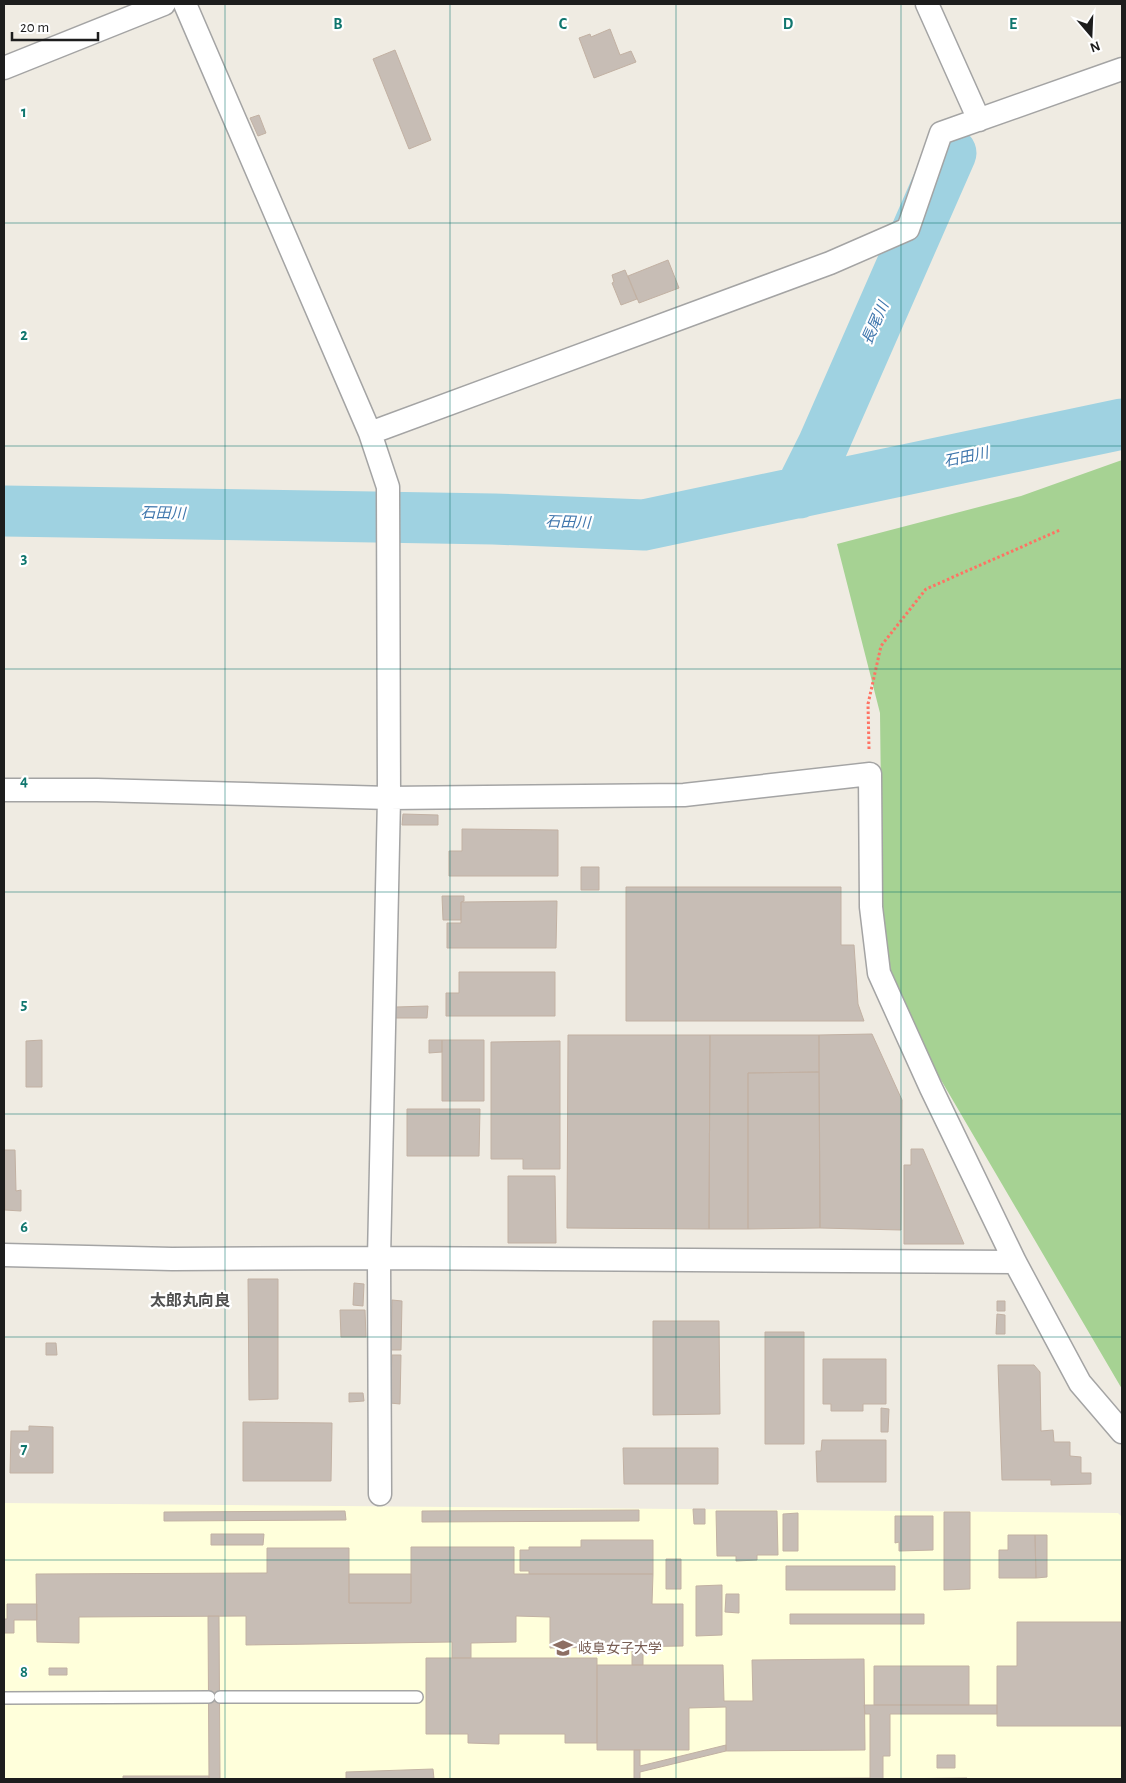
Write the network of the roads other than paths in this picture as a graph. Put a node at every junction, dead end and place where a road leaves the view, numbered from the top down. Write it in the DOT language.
graph roads {
  1 [pos="164,4"];
  2 [pos="185,4"];
  3 [pos="927,4"];
  4 [pos="4,68"];
  5 [pos="1122,70"];
  6 [pos="979,120"];
  7 [pos="370,433"];
  8 [pos="4,790"];
  9 [pos="389,798"];
  10 [pos="4,1255"];
  11 [pos="379,1258"];
  12 [pos="1015,1262"];
  13 [pos="1122,1432"];
  14 [pos="380,1494"];
  15 [pos="417,1697"];
  16 [pos="4,1698"];
  1 -- 4 [label="street"];
  2 -- 7 [label="street"];
  3 -- 6 [label="street"];
  5 -- 6 [label="street"];
  6 -- 7 [label="street"];
  7 -- 9 [label="street"];
  8 -- 9 [label="street"];
  9 -- 11 [label="street"];
  9 -- 12 [label="street"];
  10 -- 11 [label="street"];
  11 -- 12 [label="street"];
  11 -- 14 [label="street"];
  12 -- 13 [label="street"];
  15 -- 16 [label="lane"];
}
